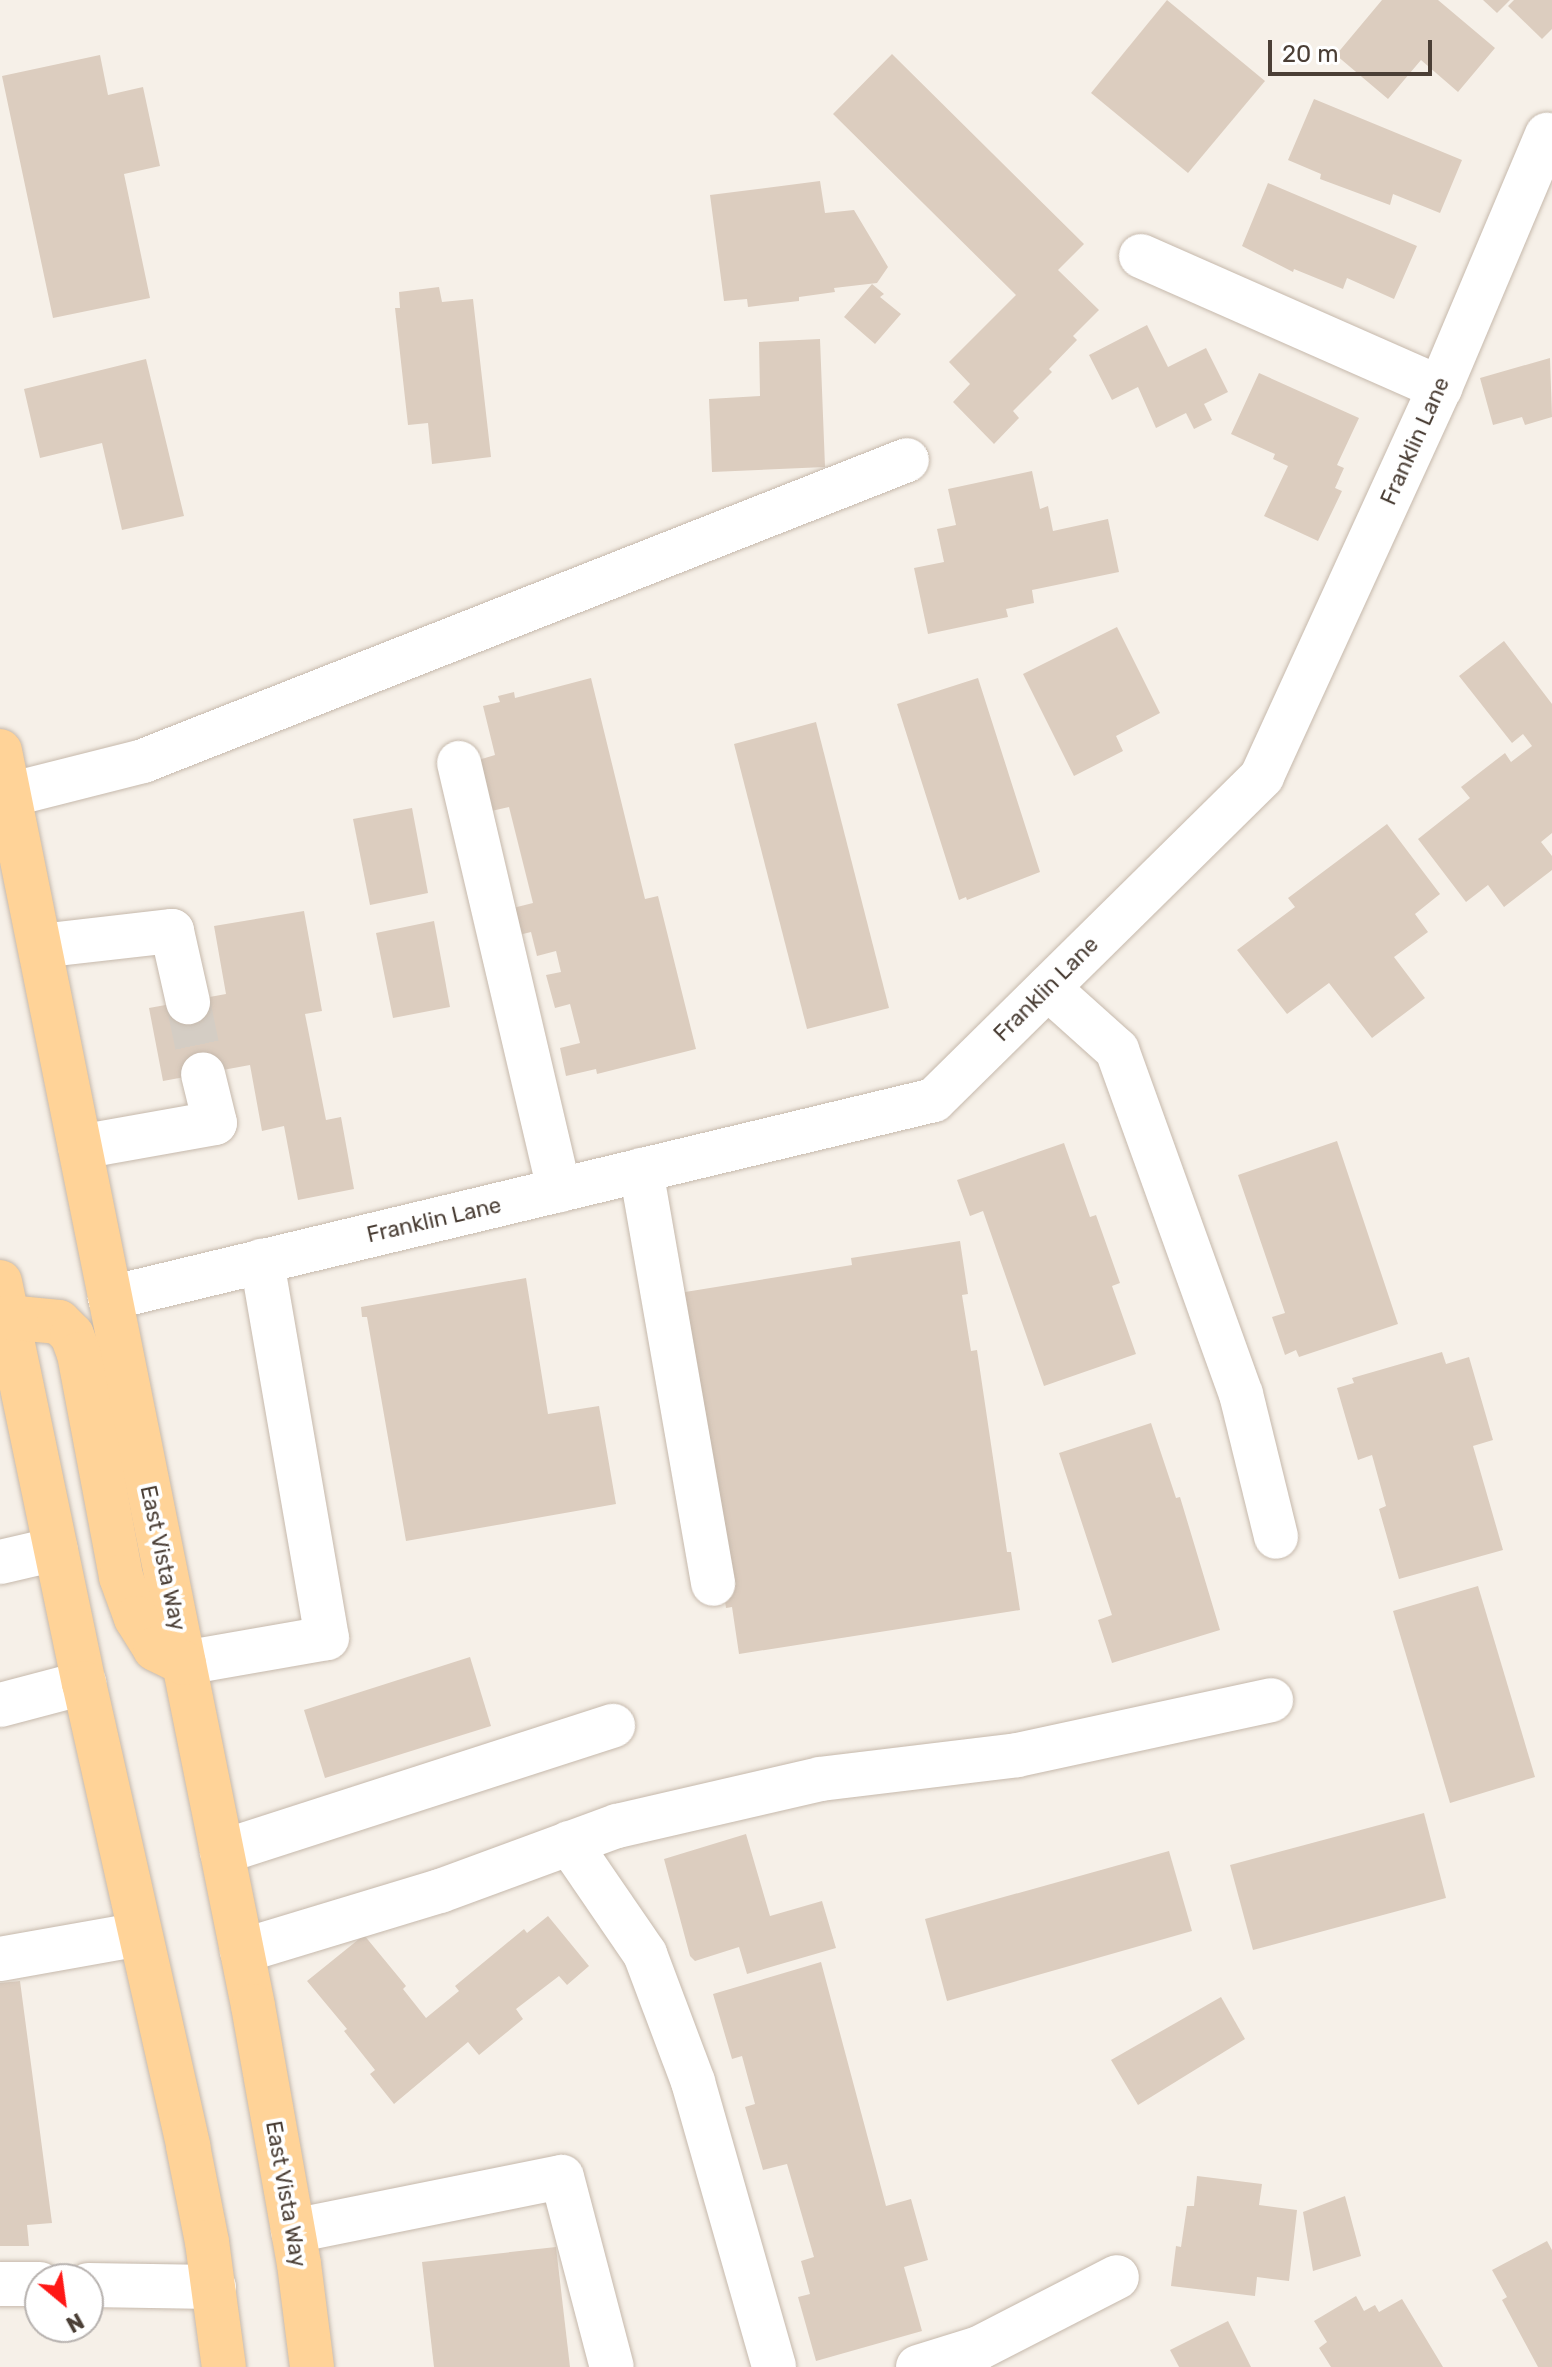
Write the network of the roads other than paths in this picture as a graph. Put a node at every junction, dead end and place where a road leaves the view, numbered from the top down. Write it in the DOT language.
graph roads {
  1 [pos="1547,135"];
  2 [pos="1141,256"];
  3 [pos="1440,388"];
  4 [pos="907,460"];
  5 [pos="0,751"];
  6 [pos="459,763"];
  7 [pos="9,795"];
  8 [pos="40,946"];
  9 [pos="1048,988"];
  10 [pos="188,1002"];
  11 [pos="203,1074"];
  12 [pos="80,1147"];
  13 [pos="641,1170"];
  14 [pos="559,1190"];
  15 [pos="262,1261"];
  16 [pos="110,1298"];
  17 [pos="2,1306"];
  18 [pos="1276,1537"];
  19 [pos="56,1549"];
  20 [pos="0,1562"];
  21 [pos="713,1584"];
  22 [pos="184,1663"];
  23 [pos="84,1683"];
  24 [pos="1271,1700"];
  25 [pos="0,1705"];
  26 [pos="613,1726"];
  27 [pos="569,1843"];
  28 [pos="222,1852"];
  29 [pos="140,1934"];
  30 [pos="242,1951"];
  31 [pos="0,1959"];
  32 [pos="293,2231"];
  33 [pos="1117,2277"];
  34 [pos="0,2284"];
  35 [pos="24,2284"];
  36 [pos="104,2285"];
  37 [pos="214,2287"];
  38 [pos="224,2367"];
  39 [pos="312,2367"];
  40 [pos="612,2367"];
  41 [pos="774,2367"];
  42 [pos="918,2367"];
  1 -- 3 [label="street, Franklin Lane"];
  2 -- 3 [label="street"];
  3 -- 9 [label="street, Franklin Lane"];
  4 -- 7 [label="street"];
  5 -- 7 [label="main road, East Vista Way"];
  6 -- 14 [label="street"];
  7 -- 8 [label="main road, East Vista Way"];
  8 -- 10 [label="street"];
  8 -- 12 [label="main road, East Vista Way"];
  9 -- 13 [label="street, Franklin Lane"];
  9 -- 18 [label="street"];
  11 -- 12 [label="street"];
  12 -- 16 [label="main road, East Vista Way"];
  13 -- 14 [label="street, Franklin Lane"];
  13 -- 21 [label="street"];
  14 -- 15 [label="street, Franklin Lane"];
  15 -- 16 [label="street, Franklin Lane"];
  15 -- 22 [label="street"];
  16 -- 22 [label="main road, East Vista Way"];
  17 -- 19 [label="main road"];
  17 -- 22 [label="main road"];
  19 -- 20 [label="street"];
  19 -- 23 [label="main road"];
  22 -- 28 [label="main road, East Vista Way"];
  23 -- 25 [label="street"];
  23 -- 29 [label="main road"];
  24 -- 27 [label="street"];
  26 -- 28 [label="street"];
  27 -- 30 [label="street"];
  27 -- 41 [label="street"];
  28 -- 30 [label="main road, East Vista Way"];
  29 -- 31 [label="street"];
  29 -- 37 [label="main road"];
  30 -- 32 [label="main road, East Vista Way"];
  32 -- 39 [label="main road, East Vista Way"];
  32 -- 40 [label="street"];
  33 -- 42 [label="street"];
  34 -- 35 [label="street"];
  36 -- 37 [label="street"];
  37 -- 38 [label="main road"];
}
